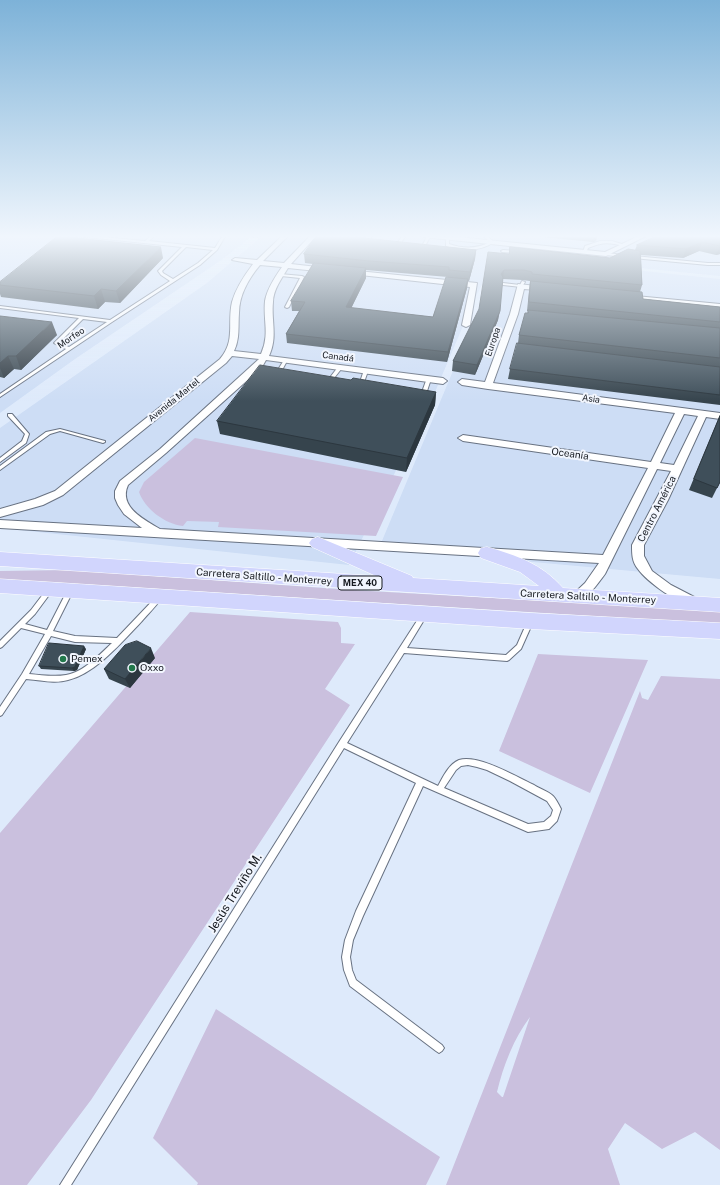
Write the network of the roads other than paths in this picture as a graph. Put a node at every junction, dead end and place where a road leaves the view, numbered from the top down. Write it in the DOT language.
graph roads {
  1 [pos="159,290"];
  2 [pos="240,290"];
  3 [pos="274,290"];
  4 [pos="295,290"];
  5 [pos="473,290"];
  6 [pos="521,290"];
  7 [pos="618,296"];
  8 [pos="704,305"];
  9 [pos="720,306"];
  10 [pos="287,307"];
  11 [pos="0,308"];
  12 [pos="713,311"];
  13 [pos="82,317"];
  14 [pos="111,321"];
  15 [pos="466,325"];
  16 [pos="69,349"];
  17 [pos="231,353"];
  18 [pos="264,358"];
  19 [pos="286,361"];
  20 [pos="340,368"];
  21 [pos="366,371"];
  22 [pos="285,374"];
  23 [pos="429,379"];
  24 [pos="322,380"];
  25 [pos="443,381"];
  26 [pos="462,382"];
  27 [pos="367,386"];
  28 [pos="488,386"];
  29 [pos="13,388"];
  30 [pos="0,393"];
  31 [pos="416,393"];
  32 [pos="0,396"];
  33 [pos="681,411"];
  34 [pos="703,414"];
  35 [pos="10,415"];
  36 [pos="720,416"];
  37 [pos="464,438"];
  38 [pos="104,442"];
  39 [pos="0,460"];
  40 [pos="653,465"];
  41 [pos="0,468"];
  42 [pos="677,469"];
  43 [pos="0,513"];
  44 [pos="0,524"];
  45 [pos="159,533"];
  46 [pos="318,543"];
  47 [pos="487,553"];
  48 [pos="0,559"];
  49 [pos="607,559"];
  50 [pos="87,565"];
  51 [pos="0,567"];
  52 [pos="419,587"];
  53 [pos="3,589"];
  54 [pos="50,589"];
  55 [pos="70,591"];
  56 [pos="567,596"];
  57 [pos="159,597"];
  58 [pos="697,604"];
  59 [pos="720,605"];
  60 [pos="425,613"];
  61 [pos="530,621"];
  62 [pos="21,626"];
  63 [pos="720,631"];
  64 [pos="49,633"];
  65 [pos="118,641"];
  66 [pos="0,645"];
  67 [pos="403,650"];
  68 [pos="24,676"];
  69 [pos="0,713"];
  70 [pos="342,744"];
  71 [pos="421,781"];
  72 [pos="439,790"];
  73 [pos="439,1048"];
  74 [pos="65,1185"];
  1 -- 14 [label="lane, Morfeo"];
  2 -- 17 [label="street"];
  3 -- 18 [label="street"];
  4 -- 10 [label="lane"];
  5 -- 15 [label="street"];
  6 -- 28 [label="street, Europa"];
  7 -- 8 [label="street"];
  8 -- 9 [label="street"];
  8 -- 12 [label="lane"];
  11 -- 13 [label="lane"];
  13 -- 14 [label="lane"];
  13 -- 16 [label="lane"];
  14 -- 16 [label="lane, Morfeo"];
  16 -- 29 [label="lane, Morfeo"];
  17 -- 18 [label="street, Canadá"];
  17 -- 43 [label="street, Avenida Martel"];
  18 -- 19 [label="street, Canadá"];
  18 -- 45 [label="street"];
  19 -- 20 [label="street, Canadá"];
  19 -- 22 [label="lane"];
  20 -- 21 [label="street, Canadá"];
  20 -- 24 [label="lane"];
  21 -- 23 [label="street, Canadá"];
  21 -- 27 [label="lane"];
  23 -- 25 [label="street, Canadá"];
  23 -- 31 [label="lane"];
  26 -- 28 [label="street, Asia"];
  28 -- 33 [label="street, Asia"];
  29 -- 30 [label="lane"];
  29 -- 32 [label="lane, Morfeo"];
  33 -- 34 [label="street, Asia"];
  33 -- 40 [label="street, Centro América"];
  34 -- 36 [label="street, Asia"];
  34 -- 42 [label="street, Centro América"];
  35 -- 39 [label="lane"];
  37 -- 40 [label="street, Oceanía"];
  38 -- 41 [label="lane"];
  40 -- 42 [label="street, Oceanía"];
  40 -- 49 [label="street, Centro América"];
  42 -- 58 [label="street, Centro América"];
  44 -- 45 [label="street"];
  45 -- 46 [label="street"];
  46 -- 47 [label="street"];
  46 -- 52 [label="main road"];
  47 -- 49 [label="street"];
  47 -- 56 [label="main road"];
  48 -- 50 [label="main road, Carretera Saltillo - Monterrey / MEX 40"];
  49 -- 56 [label="street, Centro América"];
  50 -- 51 [label="main road"];
  50 -- 52 [label="main road, Carretera Saltillo - Monterrey / MEX 40"];
  52 -- 56 [label="main road, Carretera Saltillo - Monterrey / MEX 40"];
  53 -- 54 [label="main road"];
  54 -- 55 [label="main road"];
  54 -- 62 [label="lane"];
  55 -- 57 [label="main road"];
  55 -- 64 [label="lane"];
  56 -- 58 [label="main road, Carretera Saltillo - Monterrey / MEX 40"];
  57 -- 60 [label="main road"];
  57 -- 65 [label="lane"];
  58 -- 59 [label="main road, Carretera Saltillo - Monterrey / MEX 40"];
  60 -- 61 [label="main road"];
  60 -- 67 [label="lane, Jesús Treviño M."];
  61 -- 63 [label="main road"];
  61 -- 67 [label="lane"];
  62 -- 64 [label="lane"];
  62 -- 66 [label="lane"];
  64 -- 65 [label="lane"];
  64 -- 68 [label="lane"];
  65 -- 68 [label="lane"];
  67 -- 70 [label="lane, Jesús Treviño M."];
  68 -- 69 [label="lane"];
  70 -- 71 [label="lane"];
  70 -- 74 [label="lane, Jesús Treviño M."];
  71 -- 72 [label="lane"];
  71 -- 73 [label="lane"];
  72 -- 72 [label="lane"];
}
